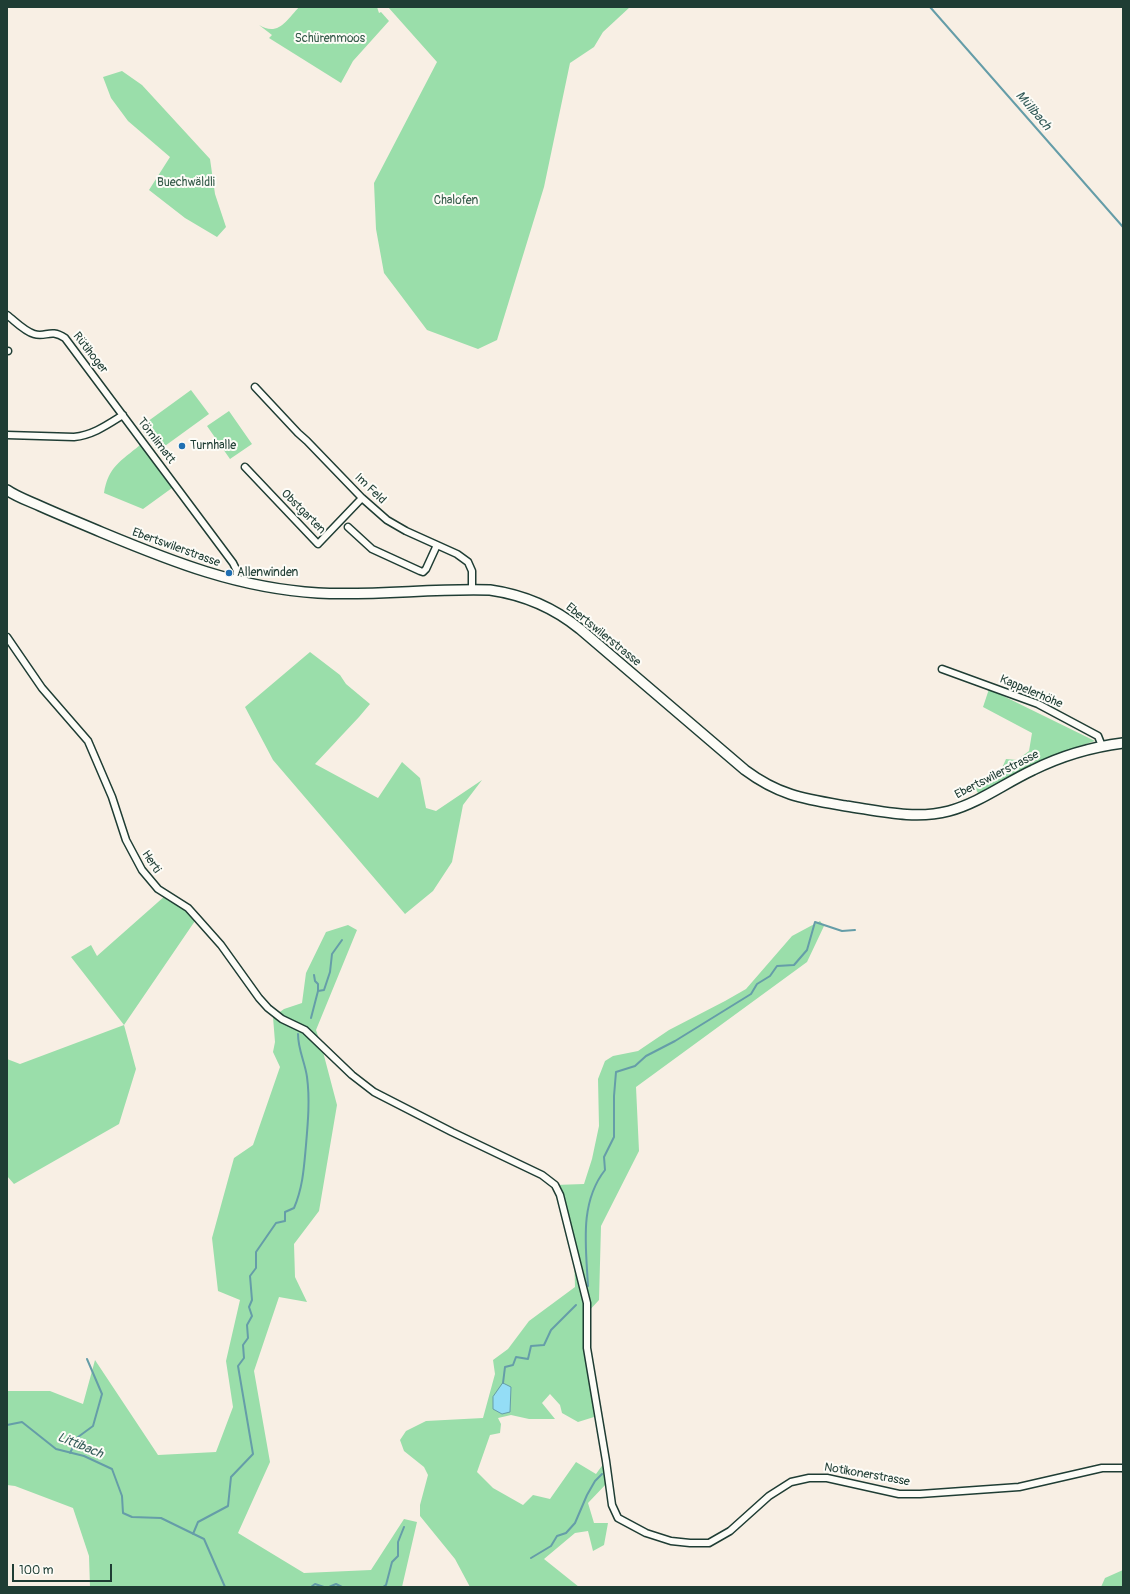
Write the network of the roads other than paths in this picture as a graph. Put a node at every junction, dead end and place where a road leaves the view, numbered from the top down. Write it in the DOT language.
graph roads {
  1 [pos="7,315"];
  2 [pos="255,387"];
  3 [pos="123,415"];
  4 [pos="7,435"];
  5 [pos="245,467"];
  6 [pos="7,490"];
  7 [pos="362,498"];
  8 [pos="348,527"];
  9 [pos="437,546"];
  10 [pos="237,581"];
  11 [pos="472,589"];
  12 [pos="7,637"];
  13 [pos="942,669"];
  14 [pos="1123,743"];
  15 [pos="1102,746"];
  16 [pos="606,1461"];
  17 [pos="1123,1468"];
  1 -- 3 [label="street, Rütihoger"];
  2 -- 7 [label="street, Im Feld"];
  3 -- 4 [label="street, Tömlimatt"];
  3 -- 10 [label="street, Tömlimatt"];
  5 -- 7 [label="street, Obstgarten"];
  6 -- 10 [label="street, Ebertswilerstrasse"];
  7 -- 9 [label="street, Im Feld"];
  8 -- 9 [label="street"];
  9 -- 11 [label="street, Im Feld"];
  10 -- 11 [label="street, Ebertswilerstrasse"];
  11 -- 15 [label="street, Ebertswilerstrasse"];
  12 -- 16 [label="street, Herti"];
  13 -- 15 [label="street, Kappelerhöhe"];
  14 -- 15 [label="street, Ebertswilerstrasse"];
  16 -- 17 [label="street, Notikonerstrasse"];
}
